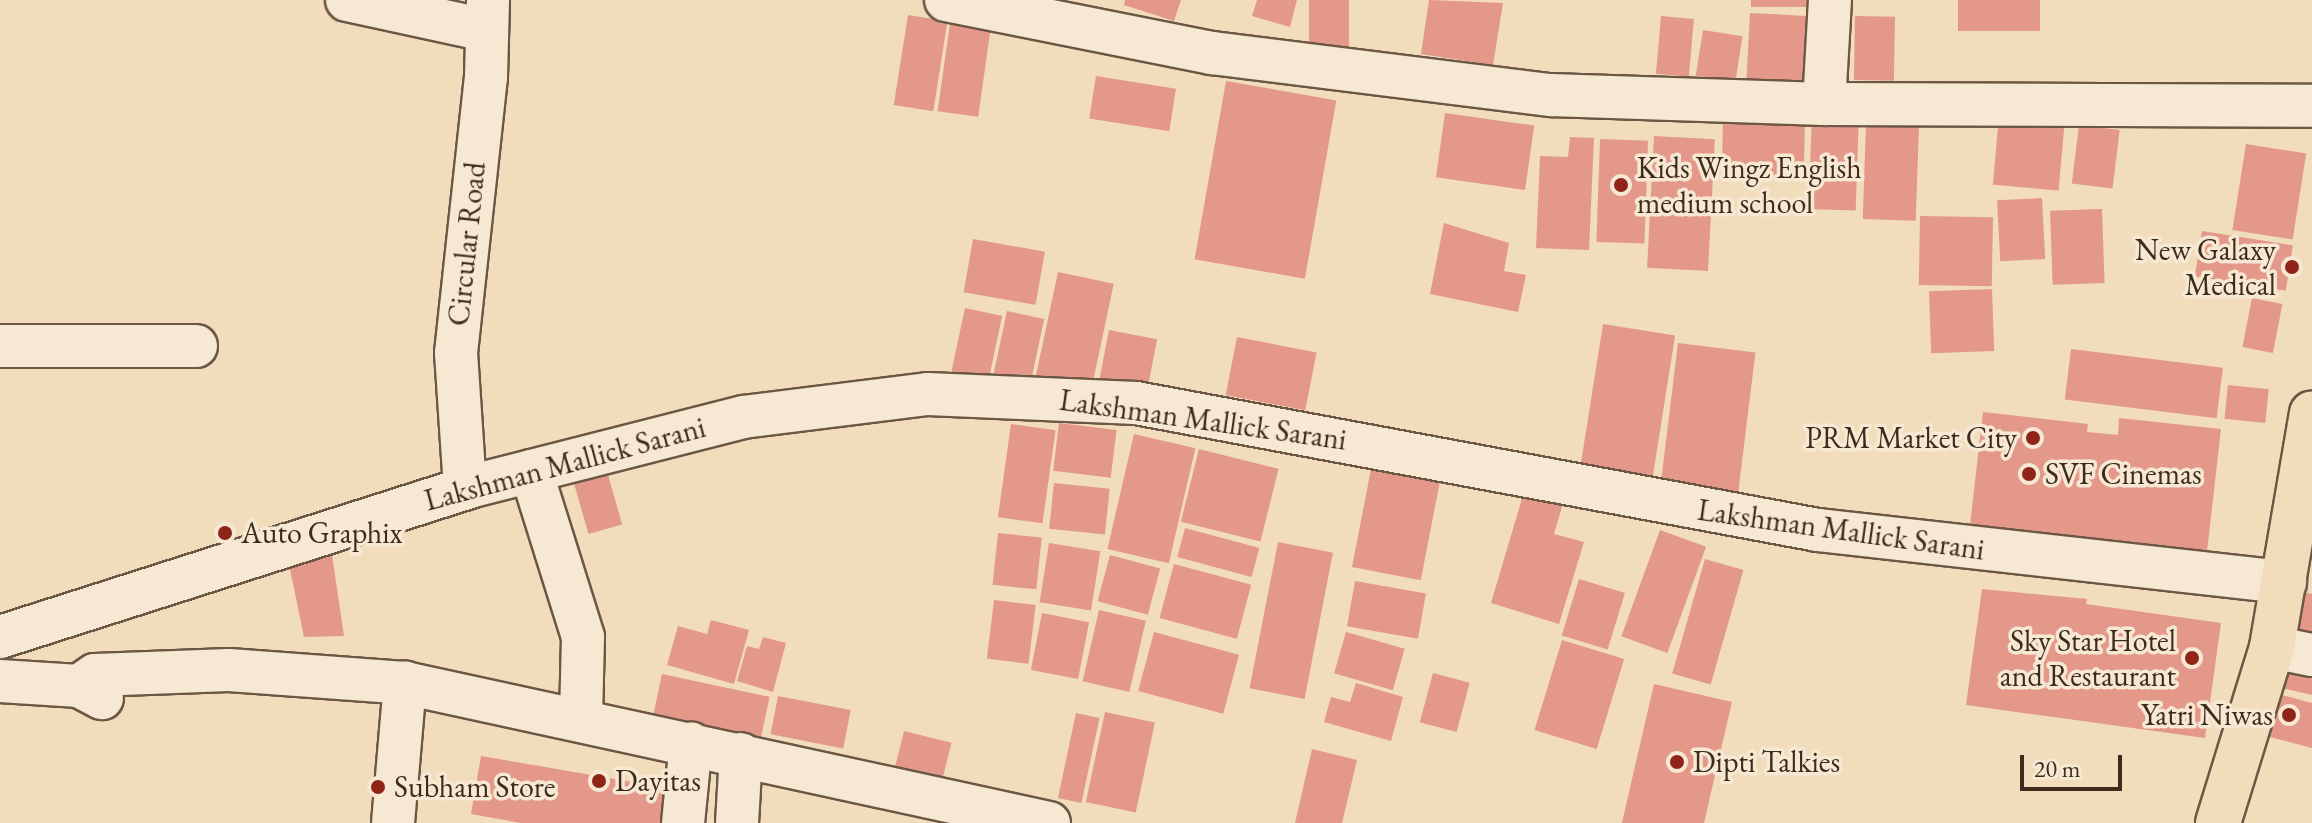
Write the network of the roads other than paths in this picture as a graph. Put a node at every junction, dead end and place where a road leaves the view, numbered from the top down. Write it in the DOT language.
graph roads {
  1 [pos="347,0"];
  2 [pos="946,0"];
  3 [pos="1830,0"];
  4 [pos="1075,13"];
  5 [pos="487,15"];
  6 [pos="1824,104"];
  7 [pos="2312,106"];
  8 [pos="0,346"];
  9 [pos="196,346"];
  10 [pos="2312,413"];
  11 [pos="531,471"];
  12 [pos="2307,478"];
  13 [pos="465,488"];
  14 [pos="2285,582"];
  15 [pos="0,637"];
  16 [pos="2292,651"];
  17 [pos="0,681"];
  18 [pos="404,692"];
  19 [pos="581,719"];
  20 [pos="690,751"];
  21 [pos="740,762"];
  22 [pos="393,823"];
  23 [pos="683,823"];
  24 [pos="737,823"];
  25 [pos="970,823"];
  26 [pos="1049,823"];
  27 [pos="2218,823"];
  1 -- 5 [label="street"];
  2 -- 4 [label="street"];
  3 -- 6 [label="street"];
  4 -- 6 [label="street"];
  5 -- 13 [label="street, Circular Road"];
  6 -- 7 [label="street"];
  8 -- 9 [label="street"];
  10 -- 12 [label="main road"];
  11 -- 13 [label="street, Lakshman Mallick Sarani"];
  11 -- 14 [label="street, Lakshman Mallick Sarani"];
  11 -- 19 [label="street"];
  12 -- 14 [label="main road"];
  13 -- 15 [label="street, Lakshman Mallick Sarani"];
  14 -- 16 [label="main road"];
  16 -- 27 [label="main road"];
  17 -- 18 [label="street"];
  18 -- 19 [label="street"];
  18 -- 20 [label="street"];
  18 -- 22 [label="street"];
  19 -- 20 [label="street"];
  20 -- 21 [label="street"];
  20 -- 23 [label="street"];
  21 -- 24 [label="street"];
  21 -- 25 [label="street"];
  21 -- 26 [label="street"];
}
